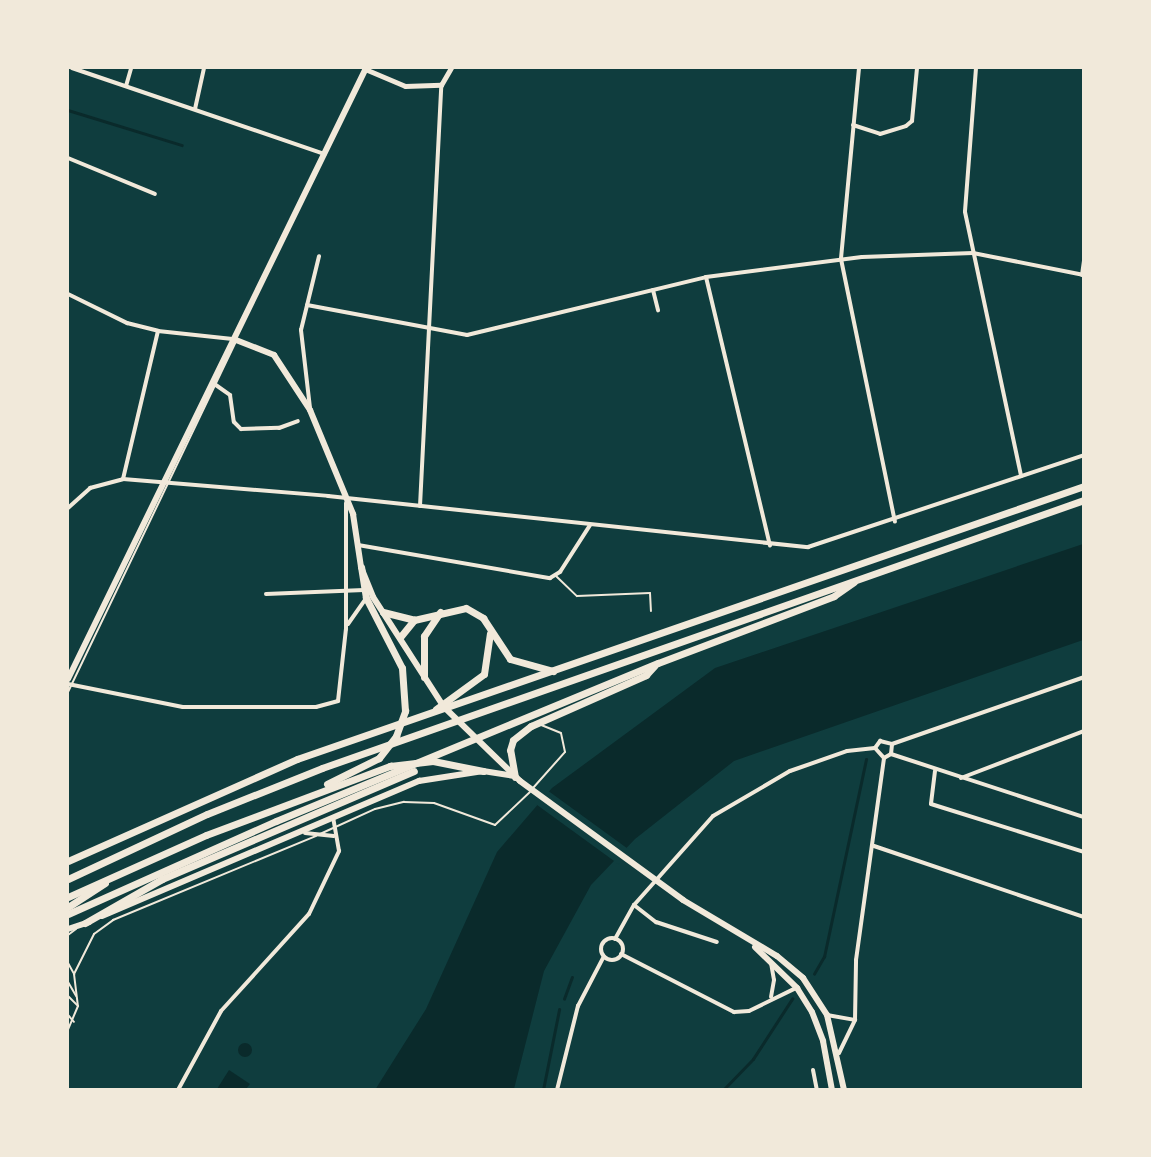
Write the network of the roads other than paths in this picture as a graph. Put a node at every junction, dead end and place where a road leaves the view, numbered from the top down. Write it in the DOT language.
graph roads {
  1 [pos="72,68"];
  2 [pos="131,68"];
  3 [pos="204,68"];
  4 [pos="366,68"];
  5 [pos="451,68"];
  6 [pos="859,68"];
  7 [pos="917,68"];
  8 [pos="976,68"];
  9 [pos="440,85"];
  10 [pos="126,86"];
  11 [pos="194,109"];
  12 [pos="853,125"];
  13 [pos="325,154"];
  14 [pos="68,158"];
  15 [pos="155,194"];
  16 [pos="973,253"];
  17 [pos="319,256"];
  18 [pos="842,259"];
  19 [pos="1084,260"];
  20 [pos="1083,275"];
  21 [pos="706,277"];
  22 [pos="652,290"];
  23 [pos="68,294"];
  24 [pos="307,305"];
  25 [pos="658,310"];
  26 [pos="427,331"];
  27 [pos="158,332"];
  28 [pos="236,340"];
  29 [pos="215,385"];
  30 [pos="310,410"];
  31 [pos="298,421"];
  32 [pos="1084,455"];
  33 [pos="1021,476"];
  34 [pos="123,479"];
  35 [pos="167,483"];
  36 [pos="1084,486"];
  37 [pos="347,498"];
  38 [pos="1084,500"];
  39 [pos="420,506"];
  40 [pos="68,508"];
  41 [pos="895,521"];
  42 [pos="590,525"];
  43 [pos="358,545"];
  44 [pos="770,545"];
  45 [pos="361,567"];
  46 [pos="556,576"];
  47 [pos="862,576"];
  48 [pos="364,590"];
  49 [pos="266,594"];
  50 [pos="345,594"];
  51 [pos="366,598"];
  52 [pos="346,603"];
  53 [pos="354,609"];
  54 [pos="651,611"];
  55 [pos="383,612"];
  56 [pos="441,612"];
  57 [pos="414,620"];
  58 [pos="346,629"];
  59 [pos="490,630"];
  60 [pos="401,636"];
  61 [pos="658,663"];
  62 [pos="552,671"];
  63 [pos="1084,677"];
  64 [pos="424,678"];
  65 [pos="69,683"];
  66 [pos="68,692"];
  67 [pos="432,712"];
  68 [pos="531,726"];
  69 [pos="1084,731"];
  70 [pos="892,744"];
  71 [pos="875,748"];
  72 [pos="452,750"];
  73 [pos="892,754"];
  74 [pos="884,758"];
  75 [pos="483,771"];
  76 [pos="935,771"];
  77 [pos="515,776"];
  78 [pos="961,778"];
  79 [pos="302,796"];
  80 [pos="1084,817"];
  81 [pos="333,818"];
  82 [pos="334,826"];
  83 [pos="323,832"];
  84 [pos="292,836"];
  85 [pos="334,836"];
  86 [pos="874,846"];
  87 [pos="1084,852"];
  88 [pos="68,862"];
  89 [pos="113,875"];
  90 [pos="68,879"];
  91 [pos="68,897"];
  92 [pos="634,905"];
  93 [pos="68,906"];
  94 [pos="68,914"];
  95 [pos="1084,917"];
  96 [pos="85,923"];
  97 [pos="68,929"];
  98 [pos="68,935"];
  99 [pos="615,939"];
  100 [pos="717,942"];
  101 [pos="750,943"];
  102 [pos="621,954"];
  103 [pos="604,956"];
  104 [pos="68,963"];
  105 [pos="771,963"];
  106 [pos="74,974"];
  107 [pos="68,982"];
  108 [pos="798,990"];
  109 [pos="68,996"];
  110 [pos="771,997"];
  111 [pos="77,998"];
  112 [pos="78,1006"];
  113 [pos="68,1015"];
  114 [pos="828,1015"];
  115 [pos="855,1020"];
  116 [pos="74,1022"];
  117 [pos="68,1030"];
  118 [pos="838,1053"];
  119 [pos="813,1070"];
  120 [pos="178,1090"];
  121 [pos="557,1090"];
  122 [pos="817,1090"];
  123 [pos="832,1090"];
  124 [pos="844,1090"];
  1 -- 10 [label="street"];
  2 -- 10 [label="street"];
  3 -- 11 [label="street"];
  4 -- 9 [label="street"];
  4 -- 13 [label="main road"];
  5 -- 9 [label="street"];
  6 -- 12 [label="street"];
  7 -- 12 [label="street"];
  8 -- 16 [label="street"];
  9 -- 26 [label="street"];
  10 -- 11 [label="street"];
  11 -- 13 [label="street"];
  12 -- 18 [label="street"];
  13 -- 28 [label="main road"];
  14 -- 15 [label="street"];
  16 -- 18 [label="street"];
  16 -- 20 [label="street"];
  16 -- 33 [label="street"];
  17 -- 24 [label="street"];
  18 -- 21 [label="street"];
  18 -- 41 [label="street"];
  19 -- 20 [label="street"];
  21 -- 22 [label="street"];
  21 -- 44 [label="street"];
  22 -- 25 [label="street"];
  22 -- 26 [label="street"];
  23 -- 27 [label="street"];
  24 -- 26 [label="street"];
  24 -- 30 [label="street"];
  26 -- 39 [label="street"];
  27 -- 28 [label="street"];
  27 -- 34 [label="street"];
  28 -- 29 [label="main road"];
  28 -- 30 [label="main road"];
  29 -- 31 [label="street"];
  29 -- 35 [label="main road"];
  30 -- 37 [label="main road"];
  32 -- 33 [label="street"];
  33 -- 41 [label="street"];
  34 -- 35 [label="street"];
  34 -- 40 [label="street"];
  35 -- 37 [label="street"];
  35 -- 65 [label="main road"];
  36 -- 62 [label="highway"];
  37 -- 39 [label="street"];
  37 -- 43 [label="main road"];
  37 -- 50 [label="street"];
  38 -- 47 [label="highway"];
  39 -- 42 [label="street"];
  41 -- 44 [label="street"];
  42 -- 44 [label="street"];
  42 -- 46 [label="street"];
  43 -- 45 [label="main road"];
  43 -- 46 [label="street"];
  45 -- 48 [label="highway"];
  45 -- 55 [label="main road"];
  46 -- 54 [label="lane"];
  47 -- 61 [label="highway"];
  47 -- 90 [label="highway"];
  48 -- 50 [label="street"];
  48 -- 51 [label="highway"];
  49 -- 50 [label="street"];
  50 -- 52 [label="street"];
  51 -- 53 [label="street"];
  51 -- 79 [label="highway"];
  52 -- 53 [label="street"];
  52 -- 58 [label="street"];
  53 -- 58 [label="street"];
  55 -- 57 [label="highway"];
  55 -- 60 [label="main road"];
  56 -- 57 [label="highway"];
  56 -- 59 [label="highway"];
  56 -- 64 [label="highway"];
  57 -- 60 [label="highway"];
  58 -- 65 [label="street"];
  59 -- 62 [label="highway"];
  59 -- 67 [label="highway"];
  60 -- 64 [label="main road"];
  61 -- 68 [label="highway"];
  61 -- 72 [label="highway"];
  62 -- 67 [label="highway"];
  63 -- 70 [label="street"];
  64 -- 77 [label="main road"];
  65 -- 66 [label="lane"];
  67 -- 88 [label="highway"];
  68 -- 77 [label="highway"];
  68 -- 82 [label="lane"];
  69 -- 78 [label="street"];
  70 -- 71 [label="street"];
  70 -- 73 [label="street"];
  71 -- 74 [label="street"];
  71 -- 92 [label="street"];
  72 -- 94 [label="highway"];
  72 -- 96 [label="highway"];
  73 -- 74 [label="street"];
  73 -- 76 [label="street"];
  74 -- 86 [label="street"];
  75 -- 77 [label="main road"];
  75 -- 79 [label="highway"];
  75 -- 81 [label="main road"];
  76 -- 78 [label="street"];
  76 -- 87 [label="street"];
  77 -- 101 [label="main road"];
  78 -- 80 [label="street"];
  79 -- 89 [label="highway"];
  81 -- 82 [label="street"];
  81 -- 84 [label="main road"];
  82 -- 83 [label="lane"];
  82 -- 85 [label="street"];
  83 -- 84 [label="street"];
  83 -- 85 [label="street"];
  83 -- 106 [label="lane"];
  84 -- 96 [label="main road"];
  85 -- 120 [label="street"];
  86 -- 95 [label="street"];
  86 -- 115 [label="street"];
  89 -- 91 [label="highway"];
  89 -- 93 [label="highway"];
  92 -- 99 [label="street"];
  92 -- 100 [label="street"];
  96 -- 97 [label="main road"];
  96 -- 98 [label="lane"];
  99 -- 102 [label="street"];
  99 -- 103 [label="street"];
  101 -- 105 [label="main road"];
  101 -- 114 [label="main road"];
  102 -- 103 [label="street"];
  102 -- 110 [label="street"];
  103 -- 121 [label="street"];
  104 -- 106 [label="lane"];
  105 -- 108 [label="main road"];
  105 -- 110 [label="street"];
  106 -- 111 [label="lane"];
  107 -- 111 [label="lane"];
  108 -- 110 [label="street"];
  108 -- 123 [label="main road"];
  109 -- 112 [label="lane"];
  111 -- 112 [label="lane"];
  112 -- 116 [label="lane"];
  113 -- 116 [label="lane"];
  114 -- 115 [label="street"];
  114 -- 118 [label="main road"];
  115 -- 118 [label="street"];
  116 -- 117 [label="lane"];
  118 -- 124 [label="main road"];
  119 -- 122 [label="street"];
}
